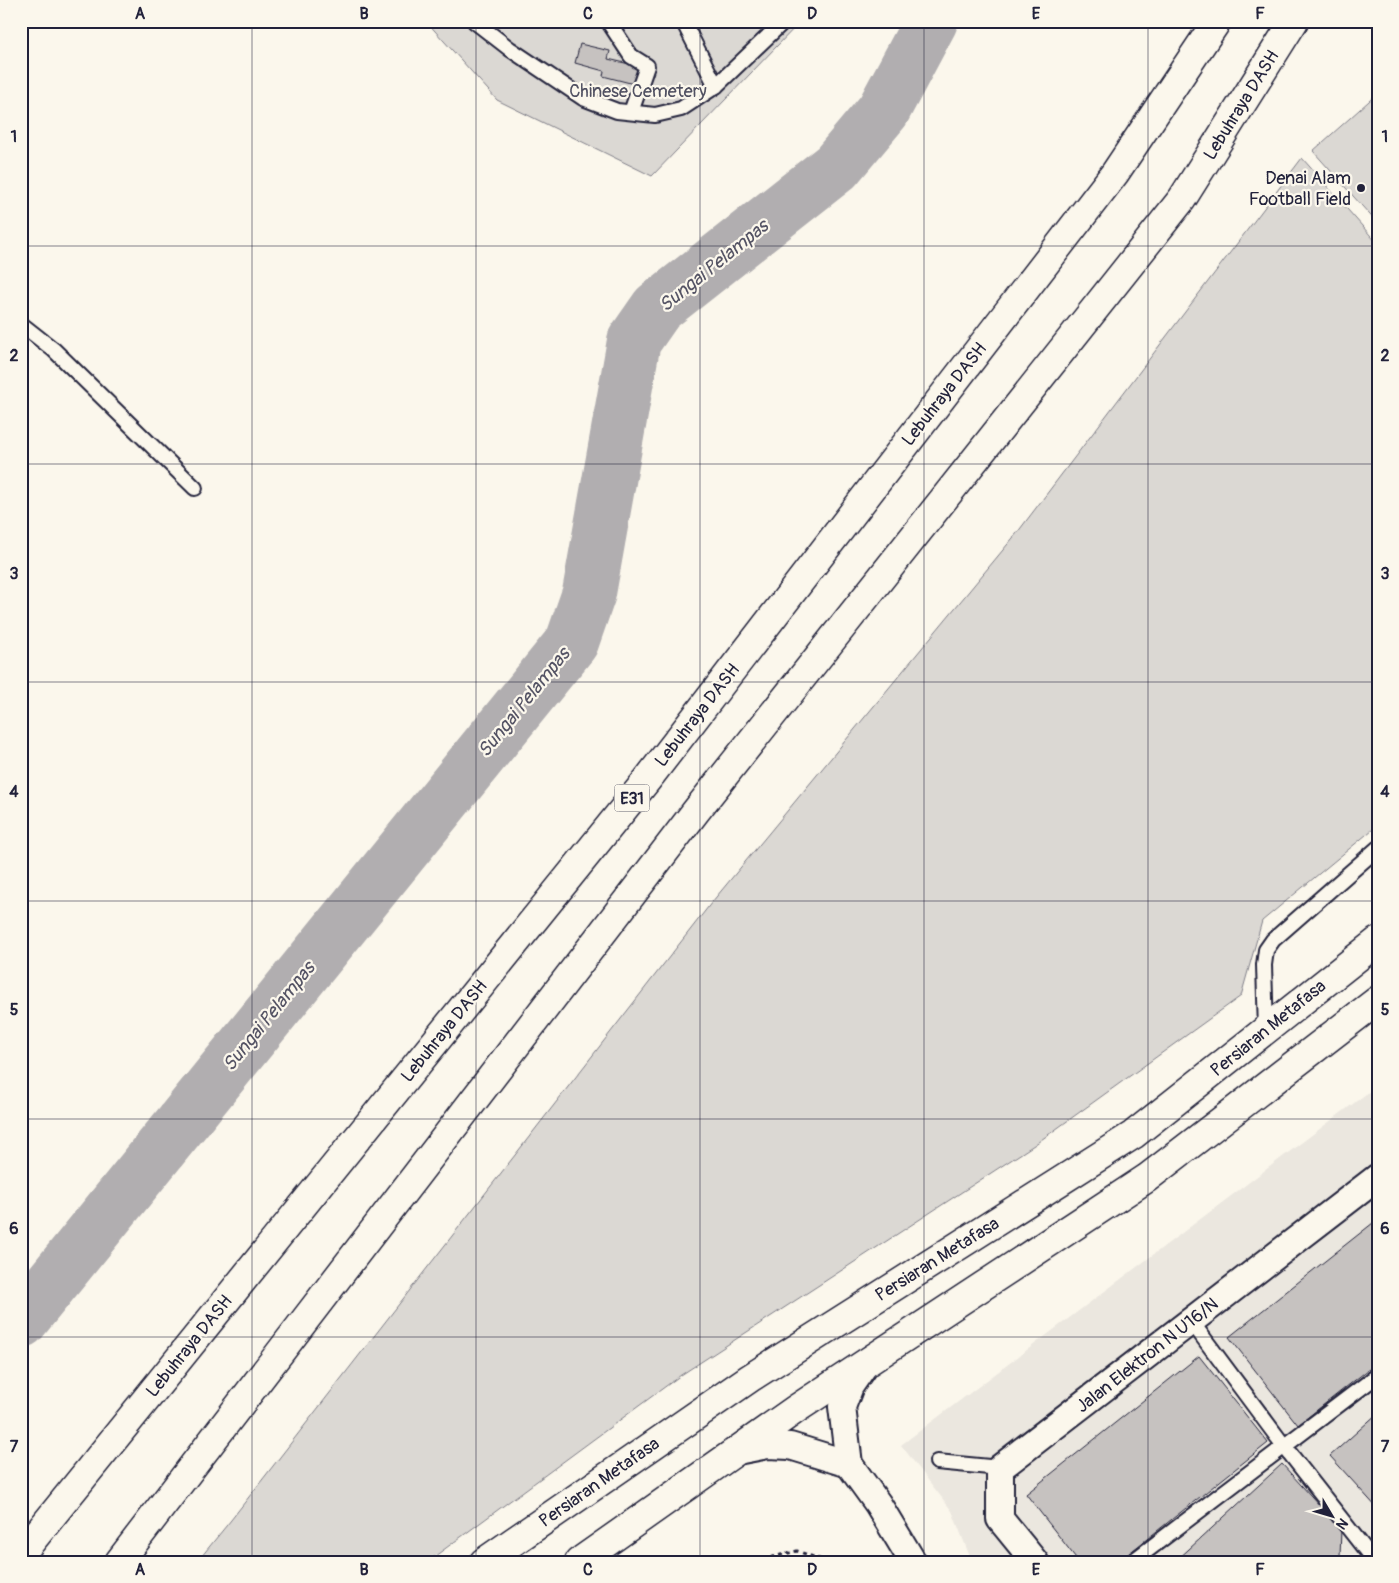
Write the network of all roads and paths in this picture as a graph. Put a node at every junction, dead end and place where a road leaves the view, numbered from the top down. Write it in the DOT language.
graph roads {
  1 [pos="474,21"];
  2 [pos="608,21"];
  3 [pos="683,21"];
  4 [pos="784,21"];
  5 [pos="1217,21"];
  6 [pos="1294,21"];
  7 [pos="716,86"];
  8 [pos="631,112"];
  9 [pos="21,324"];
  10 [pos="195,488"];
  11 [pos="1378,848"];
  12 [pos="1378,941"];
  13 [pos="1371,1009"];
  14 [pos="1266,1030"];
  15 [pos="1378,1177"];
  16 [pos="1191,1321"];
  17 [pos="866,1363"];
  18 [pos="1378,1375"];
  19 [pos="1284,1446"];
  20 [pos="737,1451"];
  21 [pos="937,1462"];
  22 [pos="850,1464"];
  23 [pos="1000,1468"];
  24 [pos="21,1554"];
  25 [pos="119,1562"];
  26 [pos="484,1562"];
  27 [pos="579,1562"];
  28 [pos="765,1562"];
  29 [pos="823,1562"];
  30 [pos="913,1562"];
  31 [pos="1035,1562"];
  32 [pos="1132,1562"];
  33 [pos="1375,1562"];
  1 -- 8 [label="lane"];
  2 -- 8 [label="lane"];
  3 -- 7 [label="lane"];
  4 -- 7 [label="lane"];
  5 -- 24 [label="main road, Lebuhraya DASH / E31"];
  6 -- 25 [label="main road, Lebuhraya DASH"];
  7 -- 8 [label="lane"];
  9 -- 10 [label="lane"];
  11 -- 14 [label="lane"];
  12 -- 14 [label="main road, Persiaran Metafasa"];
  13 -- 17 [label="main road"];
  14 -- 26 [label="main road, Persiaran Metafasa"];
  15 -- 16 [label="street, Jalan Elektron N U16/N"];
  16 -- 19 [label="lane"];
  16 -- 23 [label="street, Jalan Elektron N U16/N"];
  17 -- 20 [label="main road"];
  17 -- 22 [label="street"];
  18 -- 19 [label="lane"];
  19 -- 32 [label="lane"];
  19 -- 33 [label="lane"];
  20 -- 22 [label="street"];
  20 -- 27 [label="main road"];
  21 -- 23 [label="lane"];
  22 -- 30 [label="street"];
  23 -- 31 [label="street"];
  28 -- 29 [label="path"];
}
